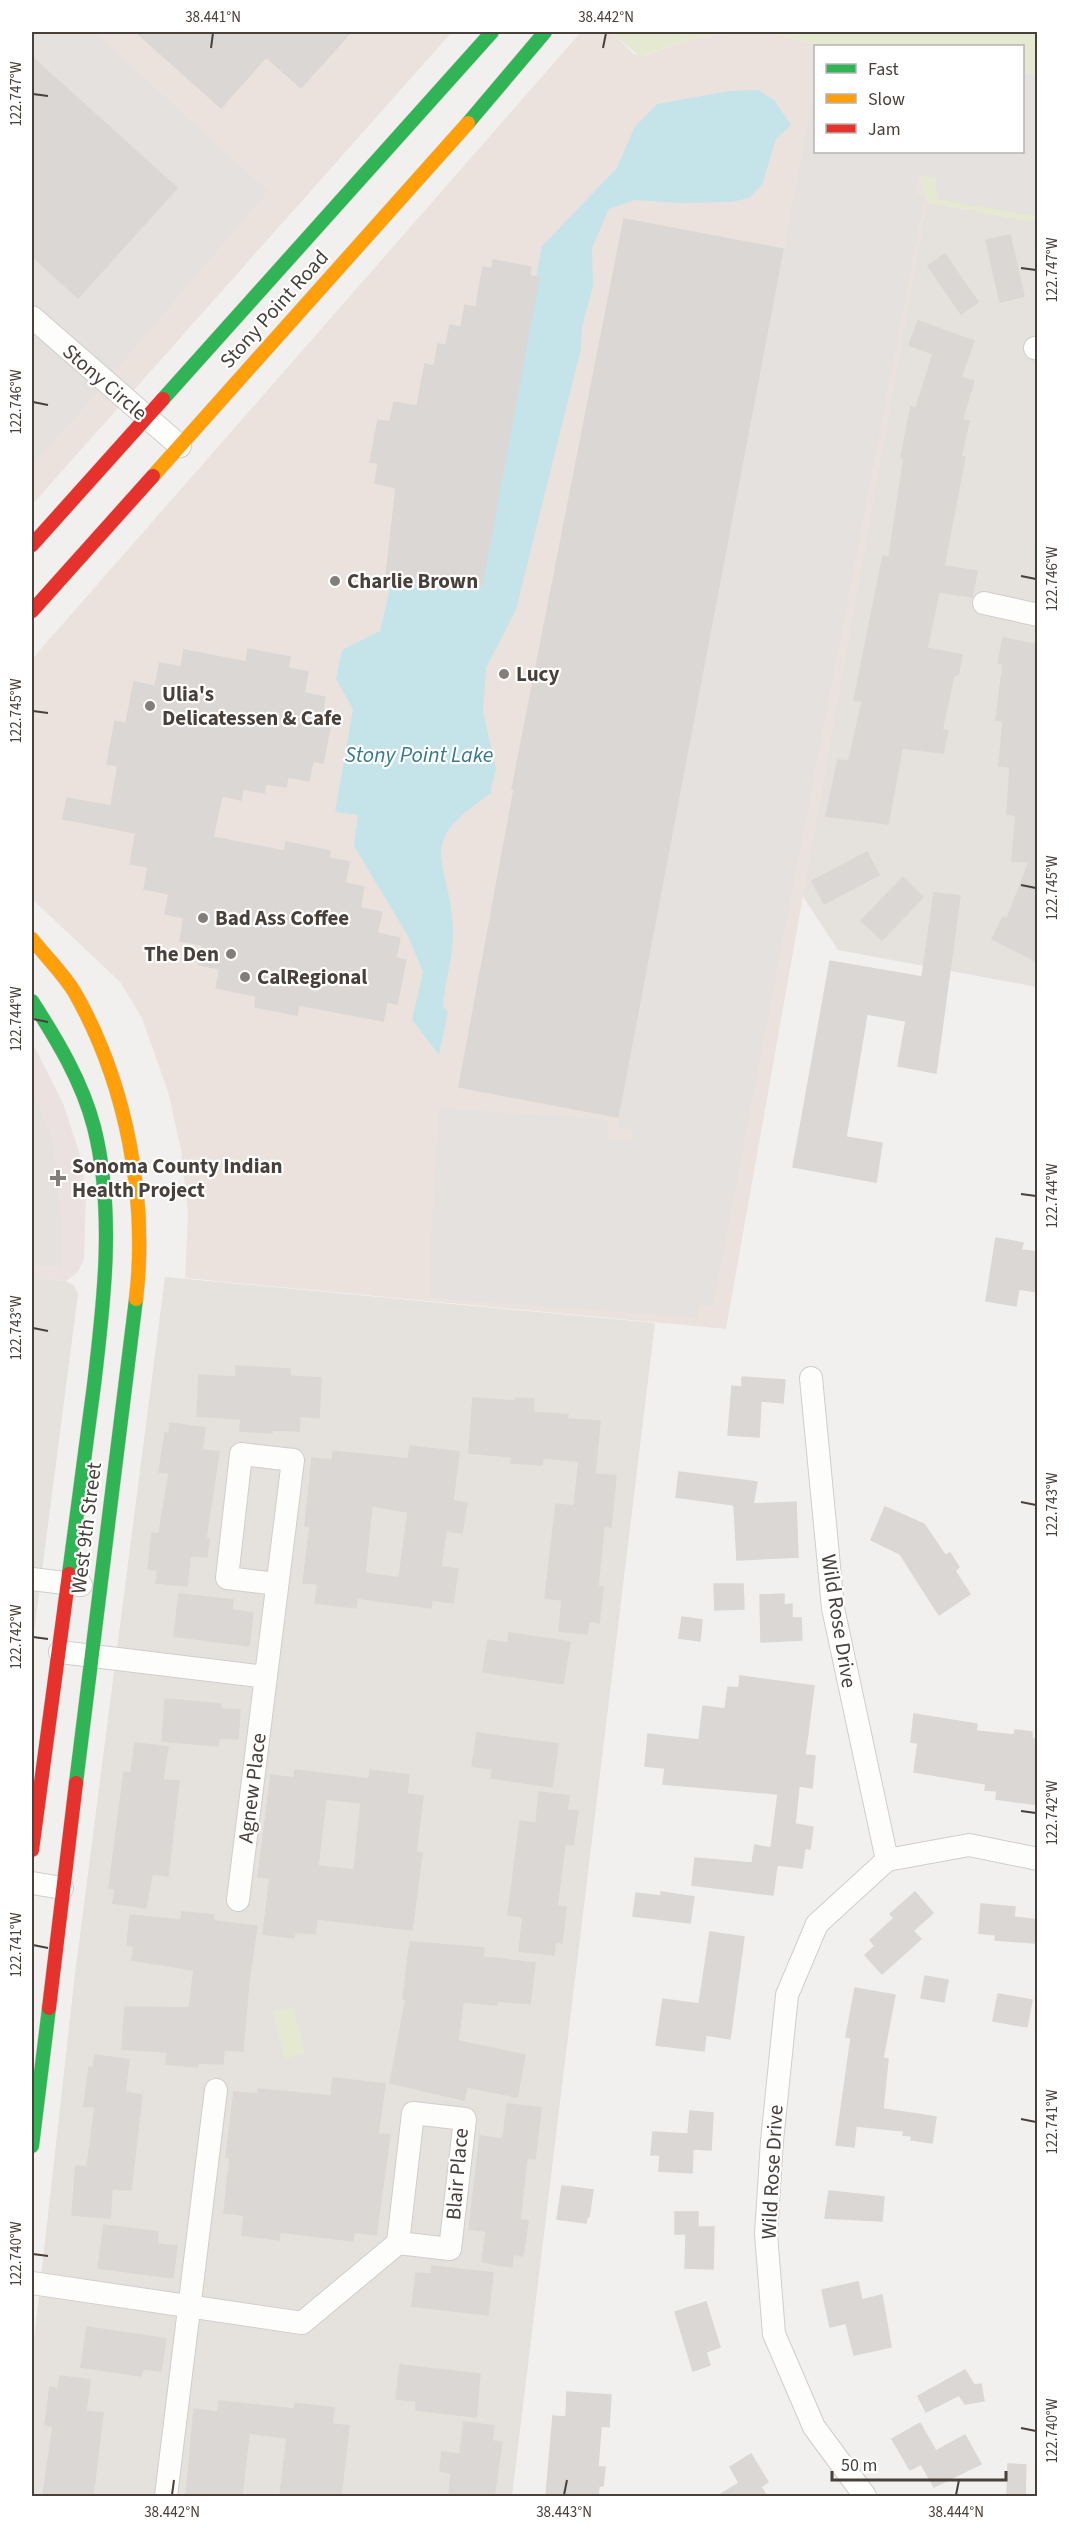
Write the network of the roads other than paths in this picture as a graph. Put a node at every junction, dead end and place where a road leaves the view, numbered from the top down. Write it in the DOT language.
graph roads {
  1 [pos="492,32"];
  2 [pos="545,32"];
  3 [pos="32,317"];
  4 [pos="147,418"];
  5 [pos="180,446"];
  6 [pos="32,545"];
  7 [pos="984,603"];
  8 [pos="32,611"];
  9 [pos="1038,615"];
  10 [pos="32,939"];
  11 [pos="32,1001"];
  12 [pos="811,1378"];
  13 [pos="32,1579"];
  14 [pos="68,1584"];
  15 [pos="277,1584"];
  16 [pos="100,1588"];
  17 [pos="60,1653"];
  18 [pos="92,1656"];
  19 [pos="266,1677"];
  20 [pos="32,1850"];
  21 [pos="1038,1859"];
  22 [pos="887,1860"];
  23 [pos="32,1883"];
  24 [pos="62,1888"];
  25 [pos="238,1900"];
  26 [pos="216,2090"];
  27 [pos="32,2146"];
  28 [pos="398,2243"];
  29 [pos="32,2283"];
  30 [pos="189,2306"];
  31 [pos="166,2496"];
  32 [pos="865,2496"];
  1 -- 4 [label="street, Stony Point Road"];
  2 -- 5 [label="street, Stony Point Road"];
  3 -- 4 [label="street, Stony Circle"];
  4 -- 5 [label="street, Stony Circle"];
  4 -- 6 [label="street, Stony Point Road"];
  5 -- 8 [label="street, Stony Point Road"];
  7 -- 9 [label="street"];
  10 -- 16 [label="street, West 9th Street"];
  11 -- 14 [label="street, West 9th Street"];
  12 -- 22 [label="street, Wild Rose Drive"];
  13 -- 14 [label="street"];
  14 -- 16 [label="street"];
  14 -- 17 [label="street, West 9th Street"];
  15 -- 15 [label="street, Agnew Place"];
  15 -- 19 [label="street, Agnew Place"];
  16 -- 18 [label="street, West 9th Street"];
  17 -- 18 [label="street"];
  17 -- 20 [label="street, West 9th Street"];
  18 -- 19 [label="street"];
  18 -- 24 [label="street, West 9th Street"];
  19 -- 25 [label="street, Agnew Place"];
  21 -- 22 [label="street"];
  22 -- 32 [label="street, Wild Rose Drive"];
  23 -- 24 [label="street"];
  24 -- 27 [label="street, West 9th Street"];
  26 -- 30 [label="street"];
  28 -- 28 [label="street, Blair Place"];
  28 -- 30 [label="street"];
  29 -- 30 [label="street"];
  30 -- 31 [label="street"];
}
